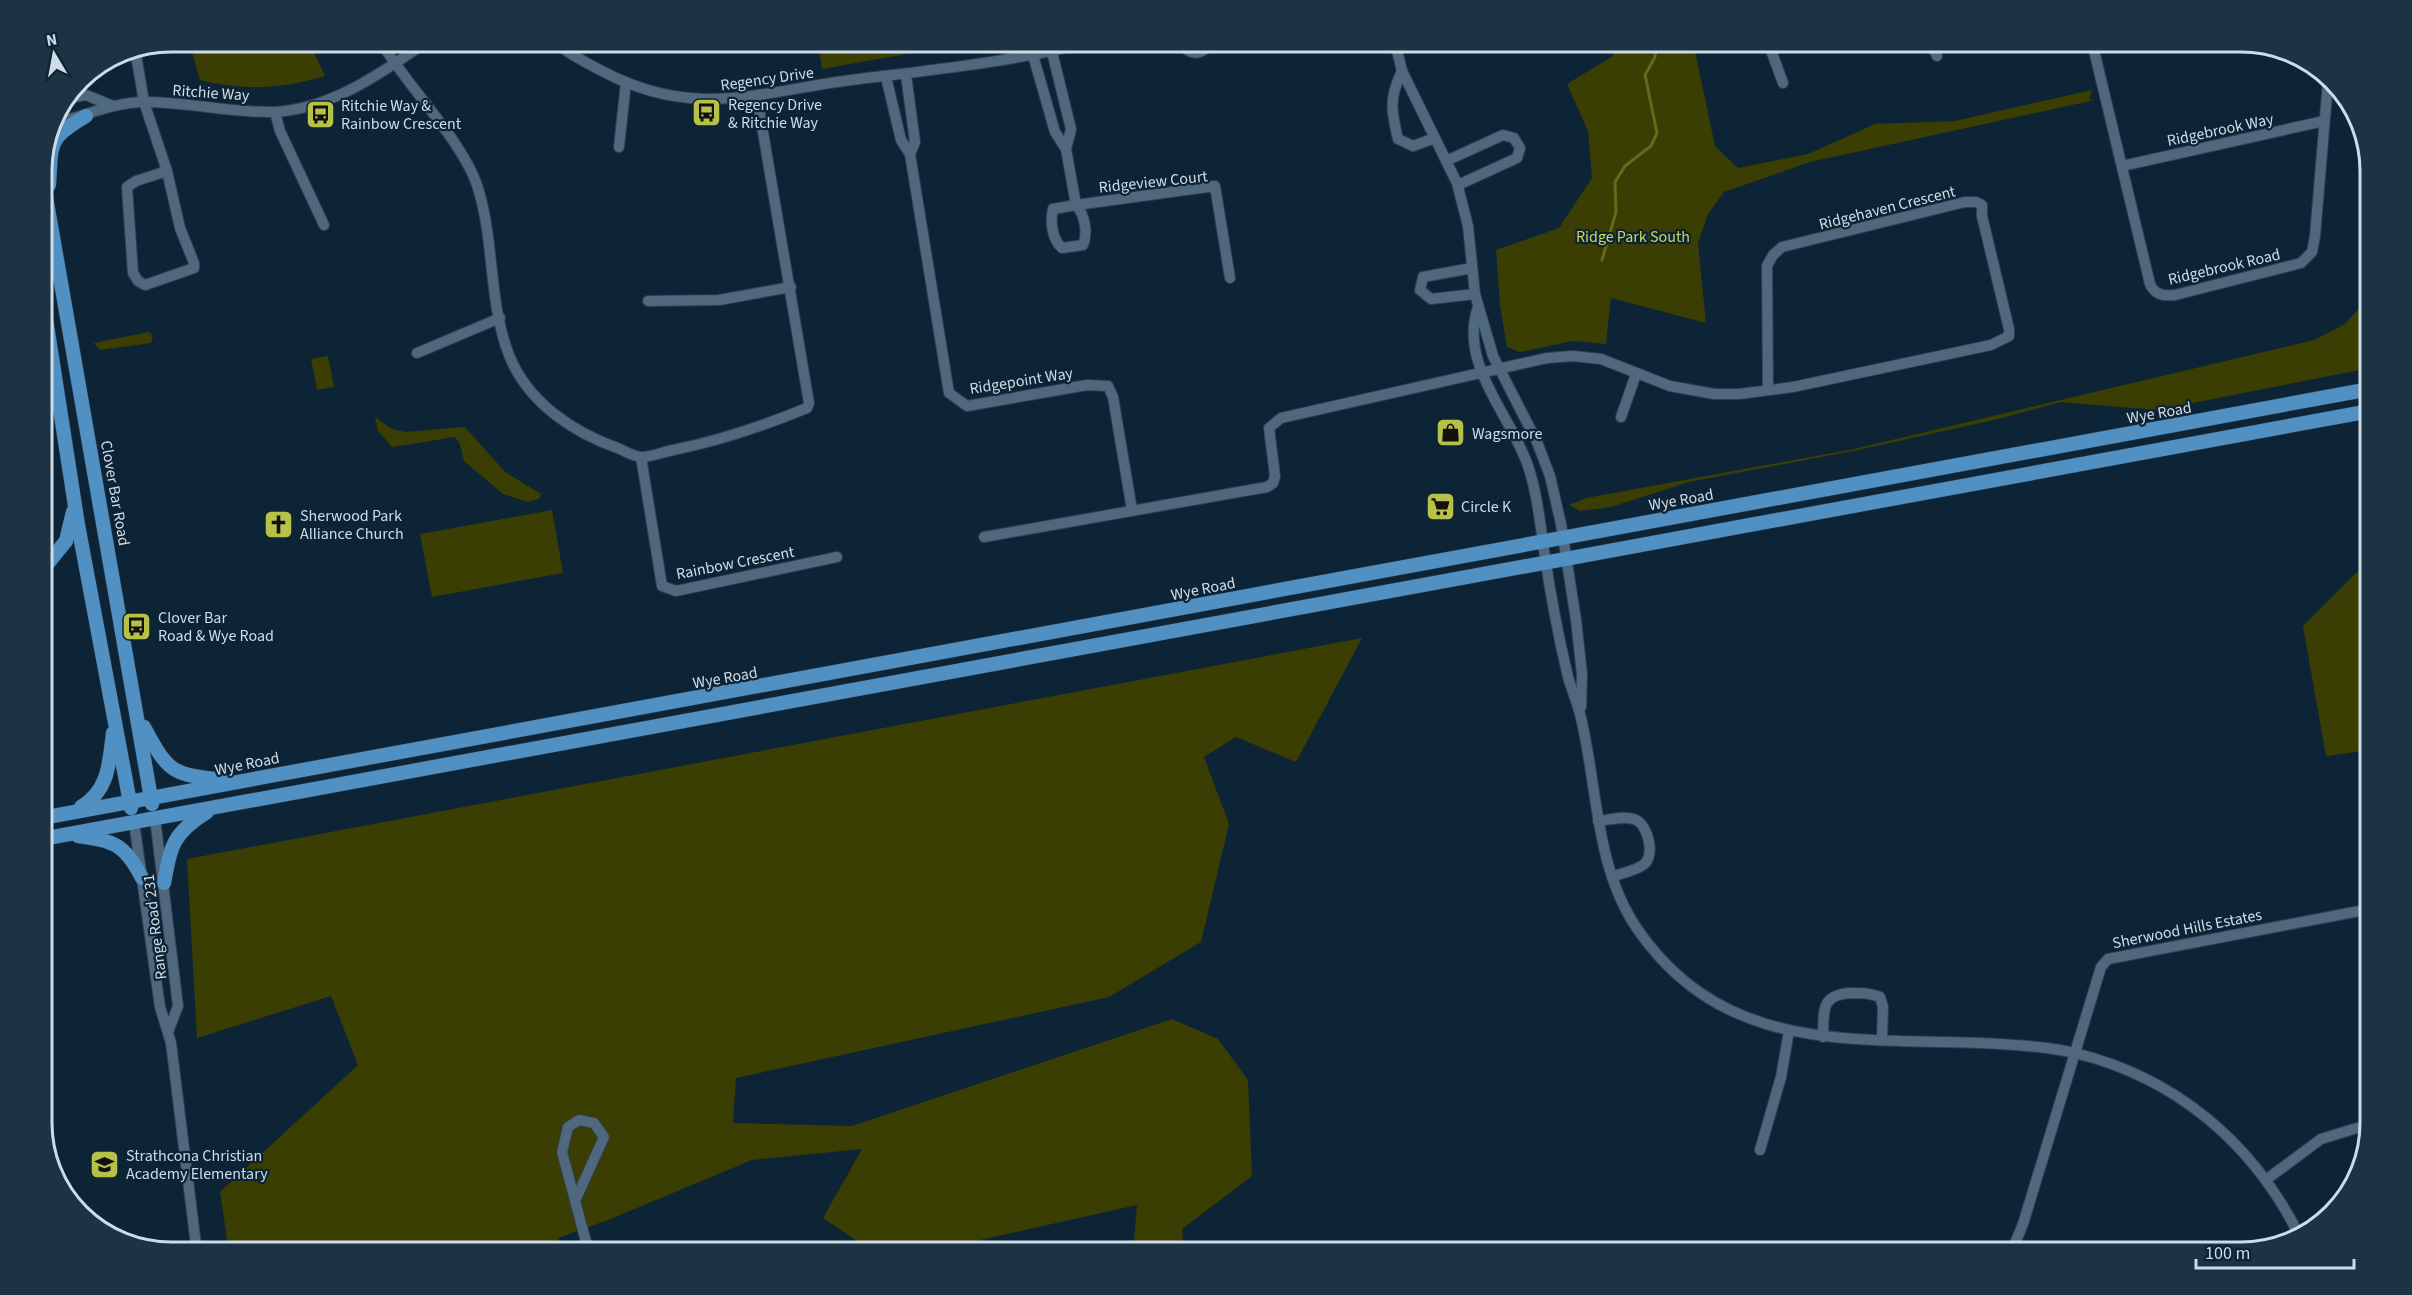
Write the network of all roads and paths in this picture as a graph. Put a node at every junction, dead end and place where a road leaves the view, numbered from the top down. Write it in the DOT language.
graph roads {
  1 [pos="387,52"];
  2 [pos="412,52"];
  3 [pos="571,52"];
  4 [pos="1052,52"];
  5 [pos="1397,52"];
  6 [pos="1772,52"];
  7 [pos="1935,52"];
  8 [pos="2094,52"];
  9 [pos="1033,55"];
  10 [pos="1937,56"];
  11 [pos="137,58"];
  12 [pos="394,65"];
  13 [pos="1402,71"];
  14 [pos="906,75"];
  15 [pos="886,77"];
  16 [pos="626,82"];
  17 [pos="1783,83"];
  18 [pos="2327,90"];
  19 [pos="79,96"];
  20 [pos="757,97"];
  21 [pos="144,102"];
  22 [pos="113,106"];
  23 [pos="275,112"];
  24 [pos="86,116"];
  25 [pos="64,121"];
  26 [pos="2324,122"];
  27 [pos="59,134"];
  28 [pos="1435,138"];
  29 [pos="619,147"];
  30 [pos="1066,149"];
  31 [pos="910,154"];
  32 [pos="1446,161"];
  33 [pos="2122,166"];
  34 [pos="167,171"];
  35 [pos="1458,185"];
  36 [pos="324,225"];
  37 [pos="53,233"];
  38 [pos="1472,268"];
  39 [pos="1230,278"];
  40 [pos="791,287"];
  41 [pos="1475,294"];
  42 [pos="648,301"];
  43 [pos="1478,307"];
  44 [pos="500,318"];
  45 [pos="417,353"];
  46 [pos="53,366"];
  47 [pos="1498,369"];
  48 [pos="1483,373"];
  49 [pos="1636,374"];
  50 [pos="1768,390"];
  51 [pos="2359,390"];
  52 [pos="2359,413"];
  53 [pos="1621,417"];
  54 [pos="641,457"];
  55 [pos="74,504"];
  56 [pos="1132,510"];
  57 [pos="984,537"];
  58 [pos="1563,537"];
  59 [pos="1542,541"];
  60 [pos="53,557"];
  61 [pos="837,557"];
  62 [pos="1566,560"];
  63 [pos="1546,564"];
  64 [pos="1581,716"];
  65 [pos="139,718"];
  66 [pos="115,722"];
  67 [pos="243,781"];
  68 [pos="151,798"];
  69 [pos="130,802"];
  70 [pos="216,807"];
  71 [pos="70,813"];
  72 [pos="53,816"];
  73 [pos="155,818"];
  74 [pos="1598,821"];
  75 [pos="134,822"];
  76 [pos="64,834"];
  77 [pos="53,836"];
  78 [pos="1612,877"];
  79 [pos="142,878"];
  80 [pos="164,883"];
  81 [pos="2360,911"];
  82 [pos="1789,1031"];
  83 [pos="168,1032"];
  84 [pos="1823,1037"];
  85 [pos="1882,1039"];
  86 [pos="2073,1052"];
  87 [pos="2360,1127"];
  88 [pos="1760,1150"];
  89 [pos="2267,1179"];
  90 [pos="575,1201"];
  91 [pos="2295,1229"];
  92 [pos="196,1242"];
  93 [pos="586,1242"];
  94 [pos="2016,1242"];
  1 -- 12 [label="street"];
  2 -- 12 [label="street, Ritchie Way"];
  3 -- 16 [label="street, Regency Drive"];
  4 -- 9 [label="street, Regency Drive"];
  4 -- 30 [label="street, Ridgeview Court"];
  5 -- 13 [label="street"];
  6 -- 17 [label="street"];
  7 -- 10 [label="street"];
  8 -- 33 [label="street, Ridgebrook Road"];
  9 -- 14 [label="street, Regency Drive"];
  9 -- 30 [label="street, Ridgeview Court"];
  11 -- 21 [label="street"];
  12 -- 23 [label="street, Ritchie Way"];
  12 -- 44 [label="street"];
  13 -- 28 [label="street"];
  13 -- 28 [label="street"];
  14 -- 15 [label="street, Regency Drive"];
  14 -- 31 [label="street, Ridgepoint Way"];
  15 -- 20 [label="street, Regency Drive"];
  15 -- 31 [label="street, Ridgepoint Way"];
  16 -- 20 [label="street, Regency Drive"];
  16 -- 29 [label="street"];
  18 -- 26 [label="street, Ridgebrook Road"];
  19 -- 22 [label="street, Ritchie Way"];
  20 -- 40 [label="street"];
  21 -- 22 [label="street, Ritchie Way"];
  21 -- 23 [label="street, Ritchie Way"];
  21 -- 34 [label="street"];
  22 -- 24 [label="street, Ritchie Way"];
  23 -- 36 [label="street"];
  24 -- 25 [label="street, Ritchie Way"];
  24 -- 27 [label="main road"];
  26 -- 33 [label="street, Ridgebrook Way"];
  26 -- 33 [label="street, Ridgebrook Road"];
  28 -- 32 [label="street"];
  30 -- 39 [label="street, Ridgeview Court"];
  31 -- 56 [label="street, Ridgepoint Way"];
  32 -- 35 [label="street"];
  32 -- 35 [label="street"];
  34 -- 34 [label="street"];
  35 -- 38 [label="street"];
  37 -- 65 [label="main road, Clover Bar Road"];
  38 -- 41 [label="street"];
  38 -- 41 [label="street"];
  40 -- 42 [label="street"];
  40 -- 54 [label="street"];
  41 -- 43 [label="street"];
  43 -- 47 [label="street"];
  43 -- 48 [label="street"];
  44 -- 45 [label="street"];
  44 -- 54 [label="street"];
  46 -- 55 [label="main road"];
  47 -- 48 [label="street, Ridgehaven Crescent"];
  47 -- 49 [label="street, Ridgehaven Crescent"];
  47 -- 58 [label="street"];
  48 -- 56 [label="street"];
  48 -- 59 [label="street"];
  49 -- 50 [label="street, Ridgehaven Crescent"];
  49 -- 53 [label="street"];
  50 -- 50 [label="street, Ridgehaven Crescent"];
  51 -- 58 [label="main road, Wye Road"];
  52 -- 62 [label="main road"];
  54 -- 61 [label="street, Rainbow Crescent"];
  55 -- 60 [label="main road"];
  55 -- 66 [label="main road"];
  56 -- 57 [label="street"];
  58 -- 59 [label="main road, Wye Road"];
  58 -- 62 [label="street"];
  59 -- 63 [label="street"];
  59 -- 67 [label="main road, Wye Road"];
  62 -- 63 [label="main road"];
  62 -- 64 [label="street"];
  63 -- 64 [label="street"];
  63 -- 70 [label="main road"];
  64 -- 74 [label="street"];
  65 -- 67 [label="main road"];
  65 -- 68 [label="main road, Clover Bar Road"];
  66 -- 69 [label="main road"];
  66 -- 71 [label="main road"];
  67 -- 68 [label="main road, Wye Road"];
  68 -- 69 [label="main road, Wye Road"];
  68 -- 73 [label="main road, Clover Bar Road"];
  69 -- 71 [label="main road, Wye Road"];
  69 -- 75 [label="main road"];
  70 -- 73 [label="main road"];
  70 -- 80 [label="main road"];
  71 -- 72 [label="main road, Wye Road"];
  73 -- 75 [label="main road"];
  73 -- 80 [label="street, Range Road 231"];
  74 -- 78 [label="street"];
  74 -- 78 [label="street"];
  75 -- 76 [label="main road"];
  75 -- 79 [label="street, Range Road 231"];
  76 -- 77 [label="main road"];
  76 -- 79 [label="main road"];
  78 -- 82 [label="street"];
  79 -- 83 [label="street, Range Road 231"];
  80 -- 83 [label="street, Range Road 231"];
  81 -- 86 [label="street, Sherwood Hills Estates"];
  82 -- 84 [label="street"];
  82 -- 88 [label="street"];
  83 -- 92 [label="street, Range Road 231"];
  84 -- 85 [label="street"];
  84 -- 85 [label="street"];
  85 -- 86 [label="street"];
  86 -- 89 [label="street"];
  86 -- 94 [label="street, Sherwood Hills Estates"];
  87 -- 89 [label="street"];
  89 -- 91 [label="street"];
  90 -- 90 [label="street"];
  90 -- 93 [label="street"];
}
